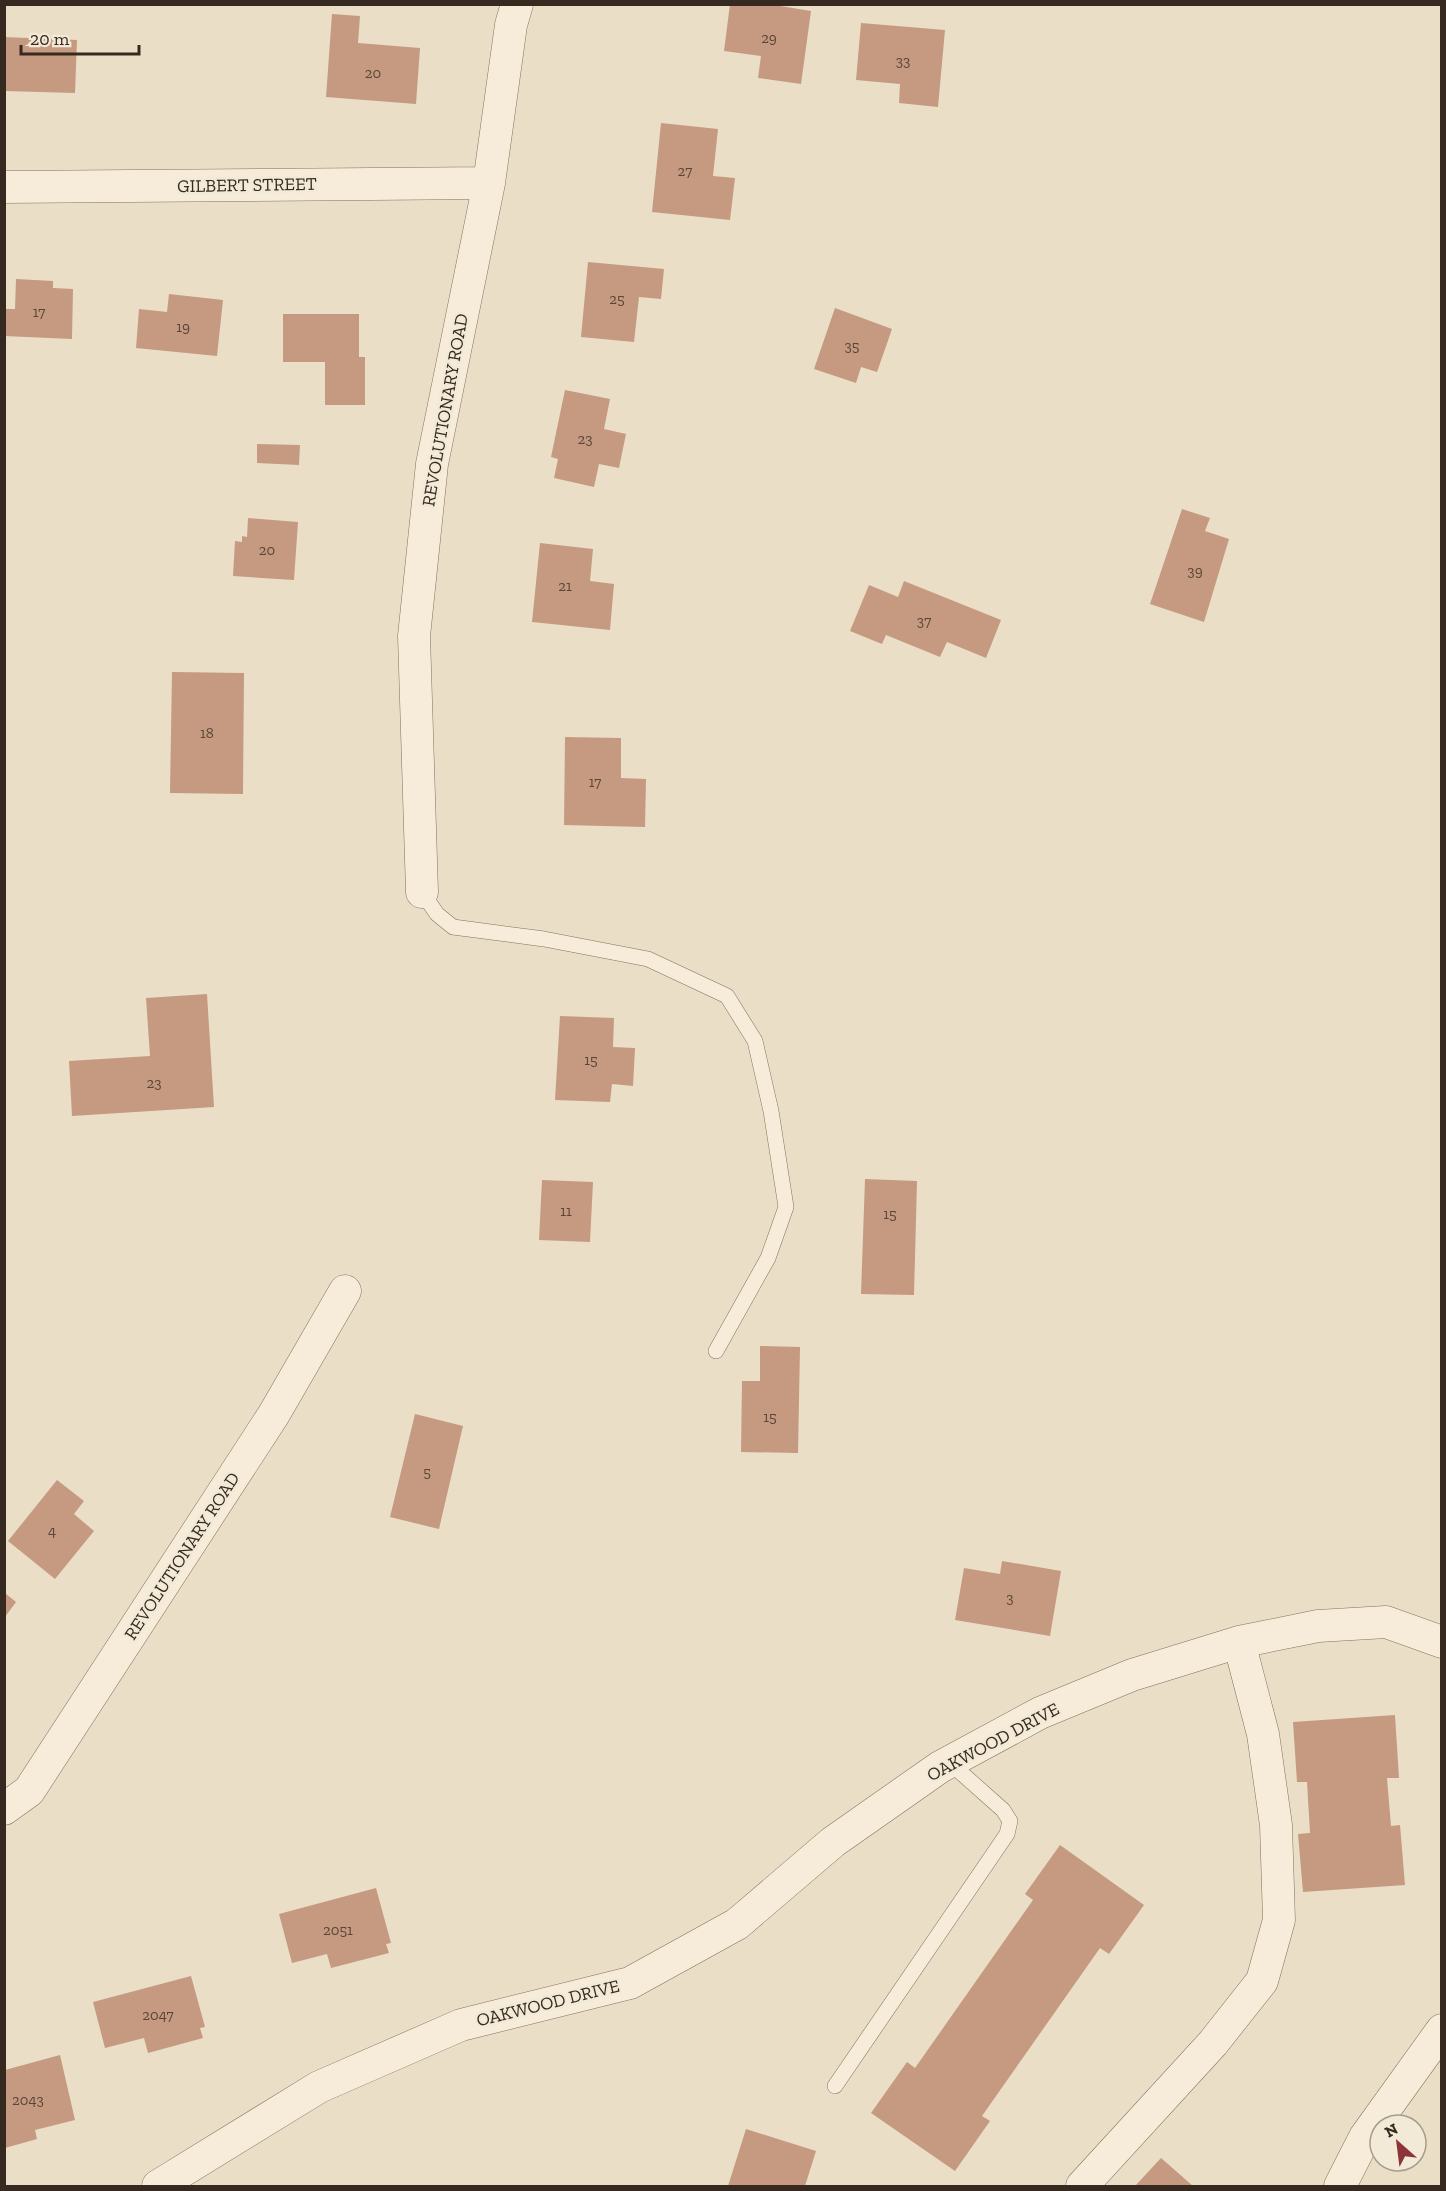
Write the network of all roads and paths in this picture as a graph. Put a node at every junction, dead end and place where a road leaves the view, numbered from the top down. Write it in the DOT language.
graph roads {
  1 [pos="517,4"];
  2 [pos="489,183"];
  3 [pos="4,187"];
  4 [pos="422,892"];
  5 [pos="345,1291"];
  6 [pos="716,1352"];
  7 [pos="1239,1642"];
  8 [pos="1442,1642"];
  9 [pos="949,1762"];
  10 [pos="4,1809"];
  11 [pos="1442,2030"];
  12 [pos="835,2086"];
  13 [pos="177,2182"];
  14 [pos="1082,2187"];
  15 [pos="1340,2187"];
  1 -- 2 [label="street, REVOLUTIONARY ROAD"];
  2 -- 3 [label="street, GILBERT STREET"];
  2 -- 4 [label="street, REVOLUTIONARY ROAD"];
  4 -- 6 [label="lane"];
  5 -- 10 [label="street, REVOLUTIONARY ROAD"];
  7 -- 8 [label="street, OAKWOOD DRIVE"];
  7 -- 9 [label="street, OAKWOOD DRIVE"];
  7 -- 14 [label="street"];
  9 -- 12 [label="lane"];
  9 -- 13 [label="street, OAKWOOD DRIVE"];
  11 -- 15 [label="street"];
}
